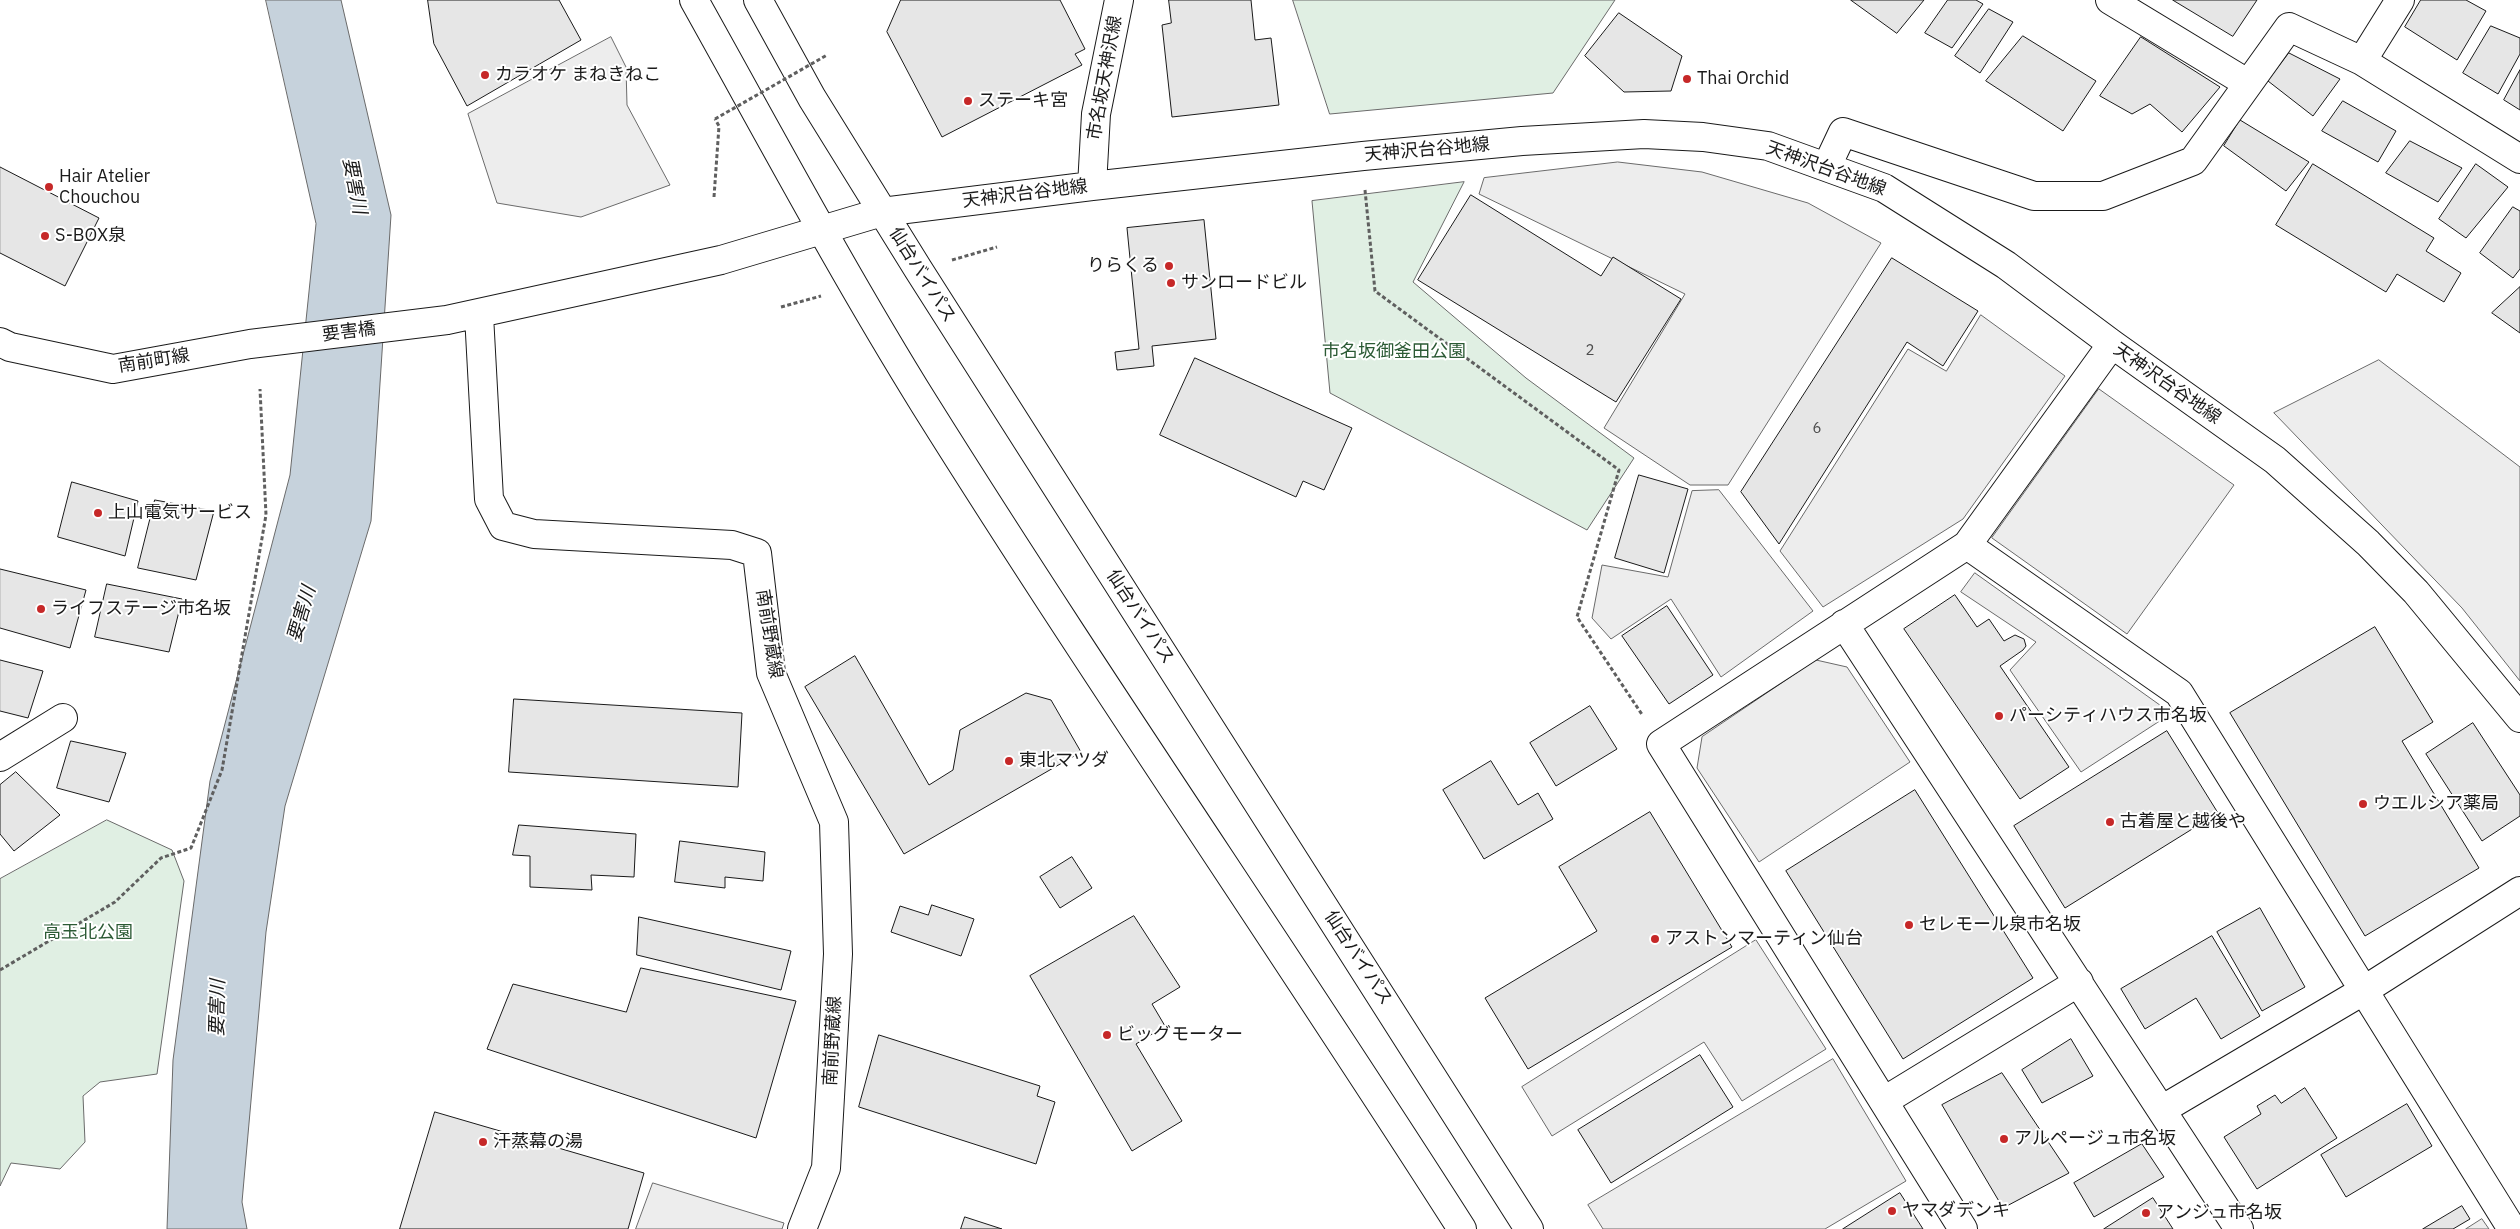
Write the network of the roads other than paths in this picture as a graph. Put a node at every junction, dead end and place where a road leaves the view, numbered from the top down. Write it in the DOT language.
graph roads {
  1 [pos="694,0"];
  2 [pos="758,0"];
  3 [pos="1119,0"];
  4 [pos="2110,0"];
  5 [pos="2400,0"];
  6 [pos="2362,61"];
  7 [pos="2247,83"];
  8 [pos="2520,159"];
  9 [pos="1827,166"];
  10 [pos="1092,186"];
  11 [pos="882,212"];
  12 [pos="824,230"];
  13 [pos="479,315"];
  14 [pos="0,342"];
  15 [pos="250,344"];
  16 [pos="2112,344"];
  17 [pos="1967,545"];
  18 [pos="1844,624"];
  19 [pos="63,718"];
  20 [pos="2520,718"];
  21 [pos="0,757"];
  22 [pos="2520,891"];
  23 [pos="2079,982"];
  24 [pos="2363,991"];
  25 [pos="1884,1101"];
  26 [pos="2163,1109"];
  27 [pos="802,1229"];
  28 [pos="1462,1229"];
  29 [pos="1530,1229"];
  30 [pos="1963,1229"];
  31 [pos="2239,1229"];
  32 [pos="2512,1229"];
  1 -- 12 [label="main road"];
  2 -- 11 [label="main road, 仙台バイパス"];
  3 -- 10 [label="main road, 市名坂天神沢線"];
  4 -- 7 [label="main road"];
  5 -- 6 [label="main road"];
  6 -- 7 [label="main road"];
  6 -- 8 [label="main road"];
  7 -- 9 [label="main road"];
  9 -- 10 [label="main road, 天神沢台谷地線"];
  9 -- 16 [label="main road, 天神沢台谷地線"];
  10 -- 11 [label="main road, 天神沢台谷地線"];
  11 -- 12 [label="main road, 天神沢台谷地線"];
  11 -- 29 [label="main road, 仙台バイパス"];
  12 -- 13 [label="main road, 要害橋"];
  12 -- 28 [label="main road"];
  13 -- 15 [label="main road, 要害橋"];
  13 -- 27 [label="main road, 南前野蔵線"];
  14 -- 15 [label="main road, 南前町線"];
  16 -- 17 [label="main road"];
  16 -- 20 [label="main road, 天神沢台谷地線"];
  17 -- 18 [label="main road"];
  17 -- 24 [label="main road"];
  18 -- 23 [label="main road"];
  18 -- 25 [label="main road"];
  19 -- 21 [label="main road"];
  22 -- 24 [label="main road"];
  23 -- 25 [label="main road"];
  23 -- 26 [label="main road"];
  24 -- 26 [label="main road"];
  24 -- 32 [label="main road"];
  25 -- 30 [label="main road"];
  26 -- 31 [label="main road"];
}
